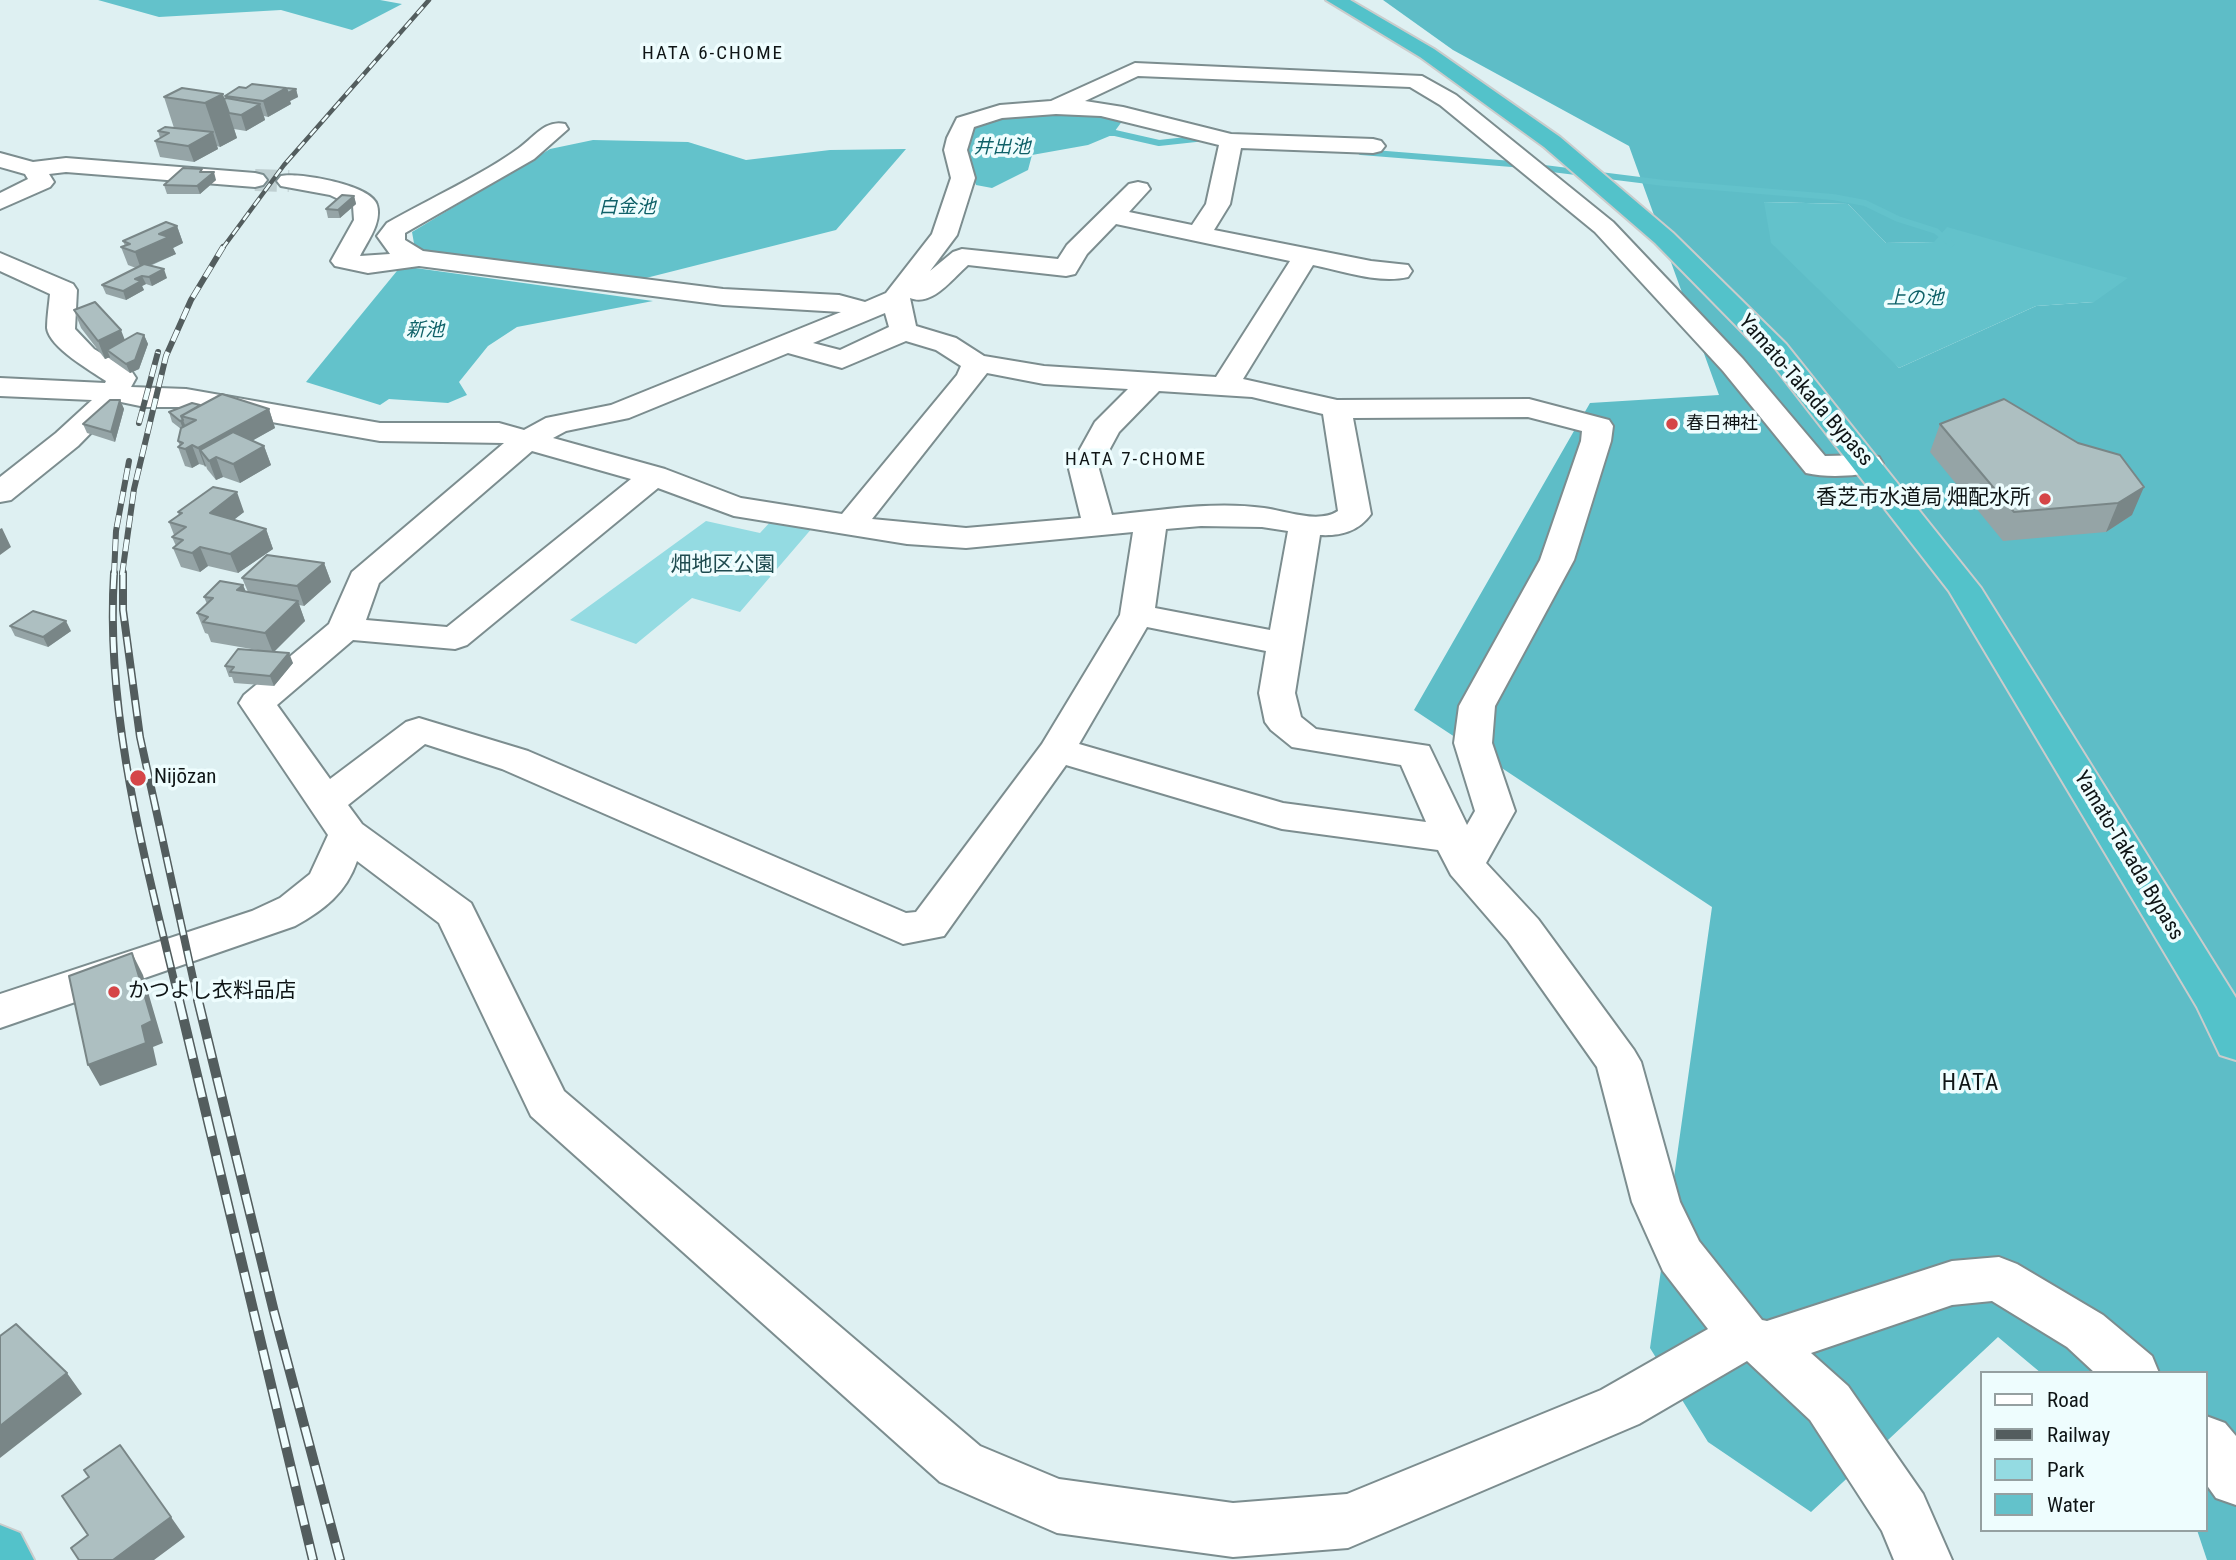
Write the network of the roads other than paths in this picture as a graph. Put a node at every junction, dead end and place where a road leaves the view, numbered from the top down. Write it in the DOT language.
graph roads {
  1 [pos="1336,0"];
  2 [pos="1488,94"];
  3 [pos="1448,100"];
  4 [pos="1056,107"];
  5 [pos="557,129"];
  6 [pos="1231,141"];
  7 [pos="158,146"];
  8 [pos="1373,146"];
  9 [pos="0,160"];
  10 [pos="33,169"];
  11 [pos="180,173"];
  12 [pos="254,180"];
  13 [pos="289,181"];
  14 [pos="1138,189"];
  15 [pos="0,202"];
  16 [pos="1111,216"];
  17 [pos="1199,233"];
  18 [pos="1306,256"];
  19 [pos="419,258"];
  20 [pos="0,261"];
  21 [pos="1399,271"];
  22 [pos="892,313"];
  23 [pos="788,344"];
  24 [pos="976,363"];
  25 [pos="1151,382"];
  26 [pos="0,387"];
  27 [pos="1224,387"];
  28 [pos="115,392"];
  29 [pos="1337,409"];
  30 [pos="525,441"];
  31 [pos="1868,464"];
  32 [pos="654,476"];
  33 [pos="0,493"];
  34 [pos="1151,521"];
  35 [pos="1305,525"];
  36 [pos="849,526"];
  37 [pos="1099,527"];
  38 [pos="1137,615"];
  39 [pos="345,629"];
  40 [pos="1286,644"];
  41 [pos="1057,750"];
  42 [pos="337,818"];
  43 [pos="1459,852"];
  44 [pos="0,1011"];
  45 [pos="2236,1043"];
  46 [pos="1755,1340"];
  47 [pos="2131,1371"];
  48 [pos="2208,1444"];
  49 [pos="2236,1479"];
  50 [pos="0,1553"];
  51 [pos="5,1560"];
  52 [pos="1923,1560"];
  1 -- 2 [label="highway, Yamato-Takada Bypass"];
  2 -- 3 [label="street"];
  2 -- 31 [label="highway, Yamato-Takada Bypass"];
  3 -- 4 [label="street"];
  3 -- 31 [label="street"];
  4 -- 6 [label="street"];
  4 -- 22 [label="street"];
  5 -- 19 [label="street"];
  6 -- 8 [label="street"];
  6 -- 17 [label="street"];
  7 -- 11 [label="street"];
  9 -- 10 [label="street"];
  10 -- 11 [label="street"];
  10 -- 15 [label="street"];
  11 -- 12 [label="street"];
  13 -- 19 [label="street"];
  14 -- 16 [label="street"];
  16 -- 17 [label="street"];
  16 -- 22 [label="street"];
  17 -- 18 [label="street"];
  18 -- 21 [label="street"];
  18 -- 27 [label="street"];
  19 -- 22 [label="street"];
  20 -- 28 [label="street"];
  22 -- 23 [label="street"];
  22 -- 23 [label="street"];
  22 -- 24 [label="street"];
  23 -- 30 [label="street"];
  24 -- 25 [label="street"];
  24 -- 36 [label="street"];
  25 -- 27 [label="street"];
  25 -- 37 [label="street"];
  26 -- 28 [label="street"];
  27 -- 29 [label="street"];
  28 -- 30 [label="street"];
  28 -- 33 [label="street"];
  29 -- 35 [label="street"];
  29 -- 43 [label="street"];
  30 -- 32 [label="street"];
  30 -- 39 [label="street"];
  31 -- 45 [label="highway, Yamato-Takada Bypass"];
  32 -- 36 [label="street"];
  32 -- 39 [label="street"];
  34 -- 35 [label="street"];
  34 -- 37 [label="street"];
  34 -- 38 [label="street"];
  35 -- 40 [label="street"];
  36 -- 37 [label="street"];
  38 -- 40 [label="street"];
  38 -- 41 [label="street"];
  39 -- 42 [label="street"];
  40 -- 43 [label="street"];
  41 -- 42 [label="street"];
  41 -- 43 [label="street"];
  42 -- 44 [label="street"];
  42 -- 46 [label="street"];
  43 -- 46 [label="street"];
  46 -- 47 [label="street"];
  46 -- 52 [label="street"];
  48 -- 49 [label="street"];
  50 -- 51 [label="highway"];
}
